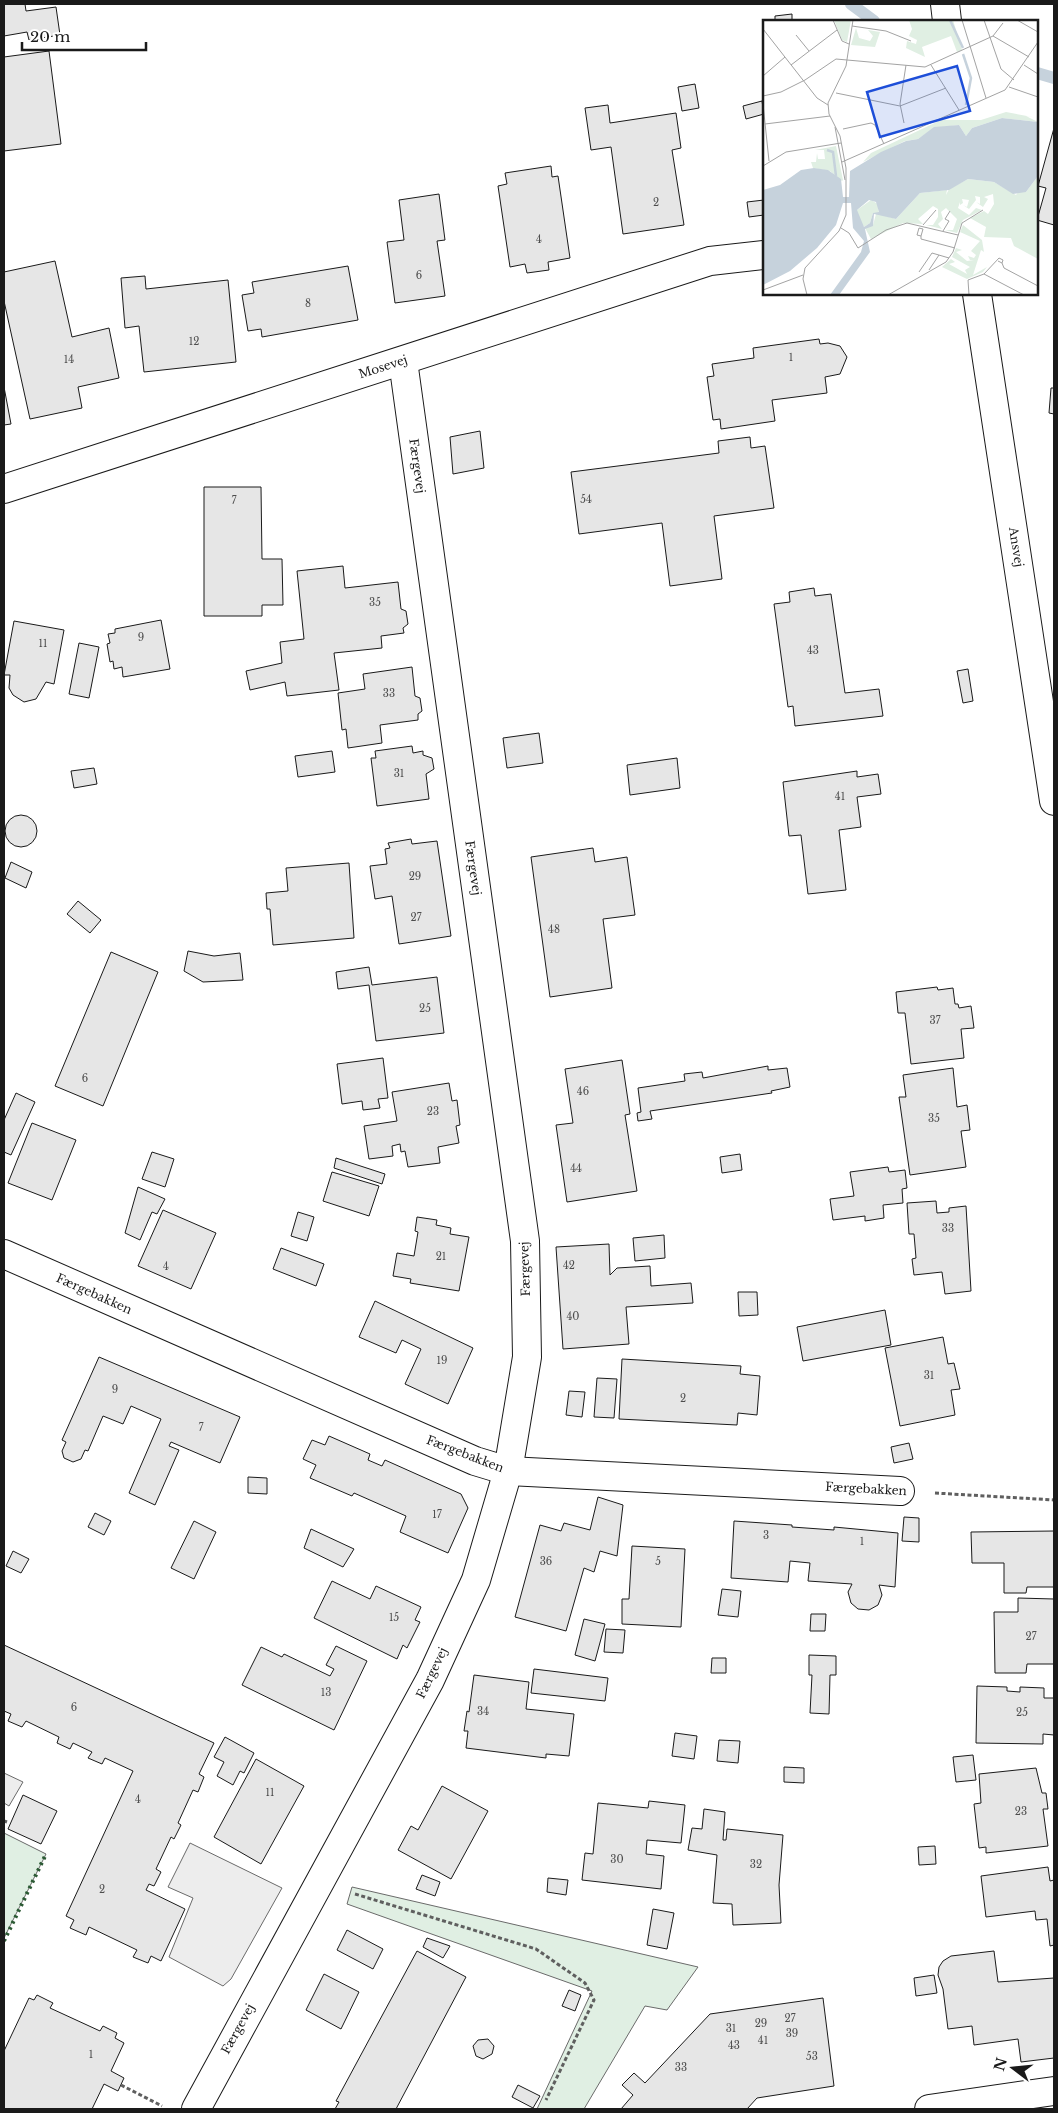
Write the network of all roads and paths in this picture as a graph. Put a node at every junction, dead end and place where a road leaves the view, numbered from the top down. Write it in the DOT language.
graph roads {
  1 [pos="945,4"];
  2 [pos="947,20"];
  3 [pos="763,255"];
  4 [pos="977,295"];
  5 [pos="403,361"];
  6 [pos="4,489"];
  7 [pos="1054,801"];
  8 [pos="4,1254"];
  9 [pos="508,1471"];
  10 [pos="900,1491"];
  11 [pos="1054,1500"];
  12 [pos="318,1884"];
  13 [pos="121,2085"];
  14 [pos="1054,2091"];
  15 [pos="546,2100"];
  16 [pos="169,2109"];
  17 [pos="196,2109"];
  18 [pos="929,2109"];
  1 -- 2 [label="street"];
  3 -- 5 [label="street, Mosevej"];
  4 -- 7 [label="street, Ansvej"];
  5 -- 6 [label="street, Mosevej"];
  5 -- 9 [label="street, Færgevej"];
  8 -- 9 [label="street, Færgebakken"];
  9 -- 10 [label="street, Færgebakken"];
  9 -- 12 [label="street, Færgevej"];
  10 -- 11 [label="path, Færgebakken"];
  12 -- 15 [label="path"];
  12 -- 17 [label="street, Færgevej"];
  13 -- 16 [label="path"];
  14 -- 18 [label="street"];
}
